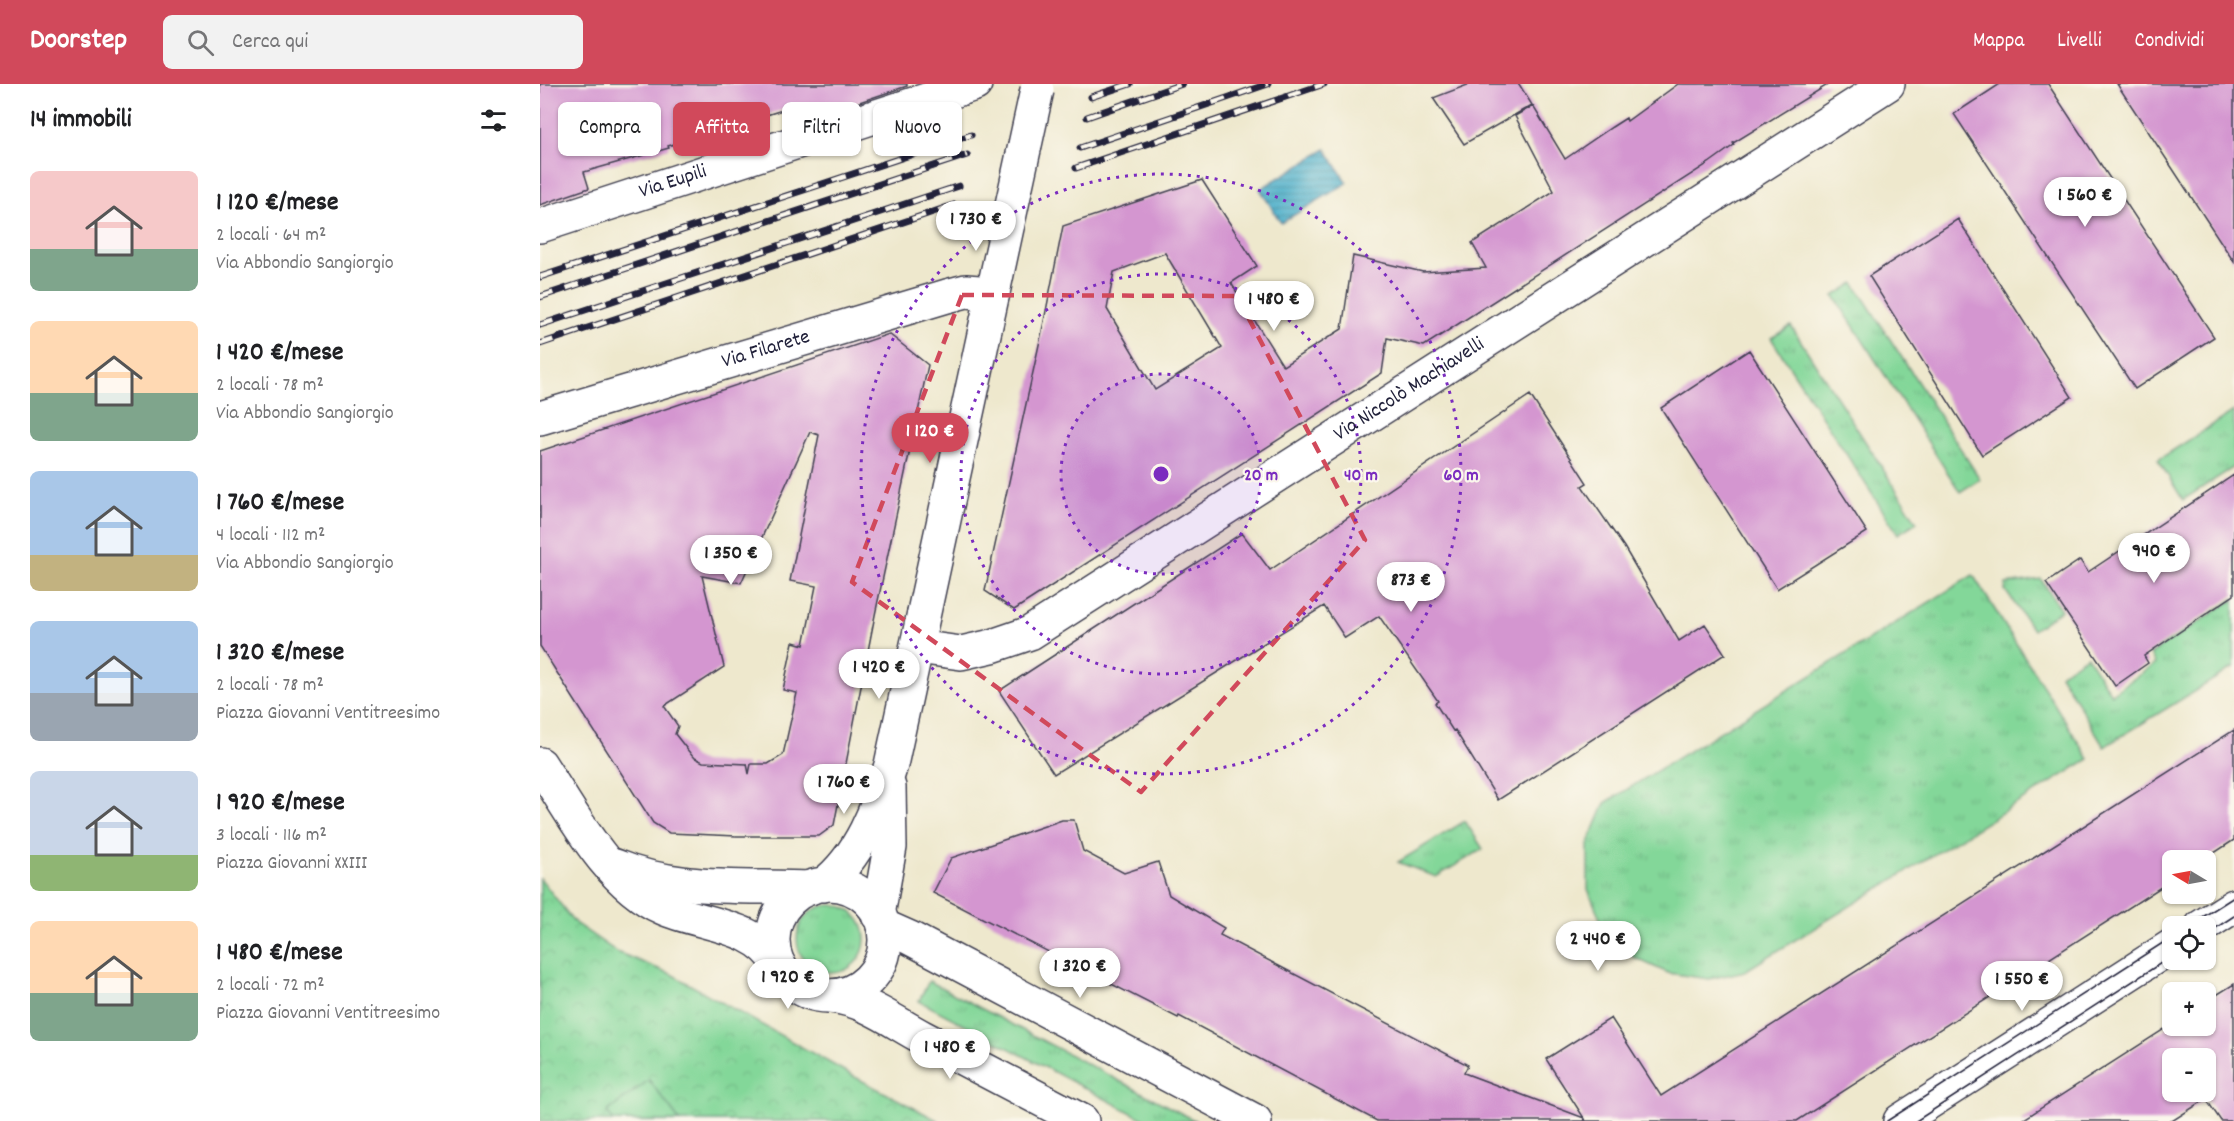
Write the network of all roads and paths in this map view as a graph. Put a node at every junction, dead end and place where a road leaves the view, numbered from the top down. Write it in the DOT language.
graph roads {
  1 [pos="975,84"];
  2 [pos="1888,84"];
  3 [pos="1037,87"];
  4 [pos="540,226"];
  5 [pos="993,293"];
  6 [pos="540,418"];
  7 [pos="917,647"];
  8 [pos="540,764"];
  9 [pos="891,765"];
  10 [pos="606,859"];
  11 [pos="816,886"];
  12 [pos="2234,906"];
  13 [pos="2216,917"];
  14 [pos="881,920"];
  15 [pos="2162,952"];
  16 [pos="779,965"];
  17 [pos="831,996"];
  18 [pos="1082,1121"];
  19 [pos="1255,1121"];
  20 [pos="1900,1121"];
  1 -- 4 [label="street, Via Eupili"];
  2 -- 7 [label="street, Via Niccolò Machiavelli"];
  3 -- 5 [label="street, bridge"];
  5 -- 6 [label="street, Via Filarete"];
  5 -- 7 [label="street"];
  7 -- 9 [label="street"];
  8 -- 10 [label="street"];
  9 -- 11 [label="street"];
  9 -- 14 [label="street"];
  10 -- 11 [label="street"];
  10 -- 16 [label="street"];
  11 -- 14 [label="street"];
  11 -- 16 [label="street"];
  12 -- 13 [label="street"];
  14 -- 17 [label="street"];
  14 -- 19 [label="street"];
  15 -- 20 [label="street"];
  16 -- 17 [label="street"];
  17 -- 18 [label="street"];
}
